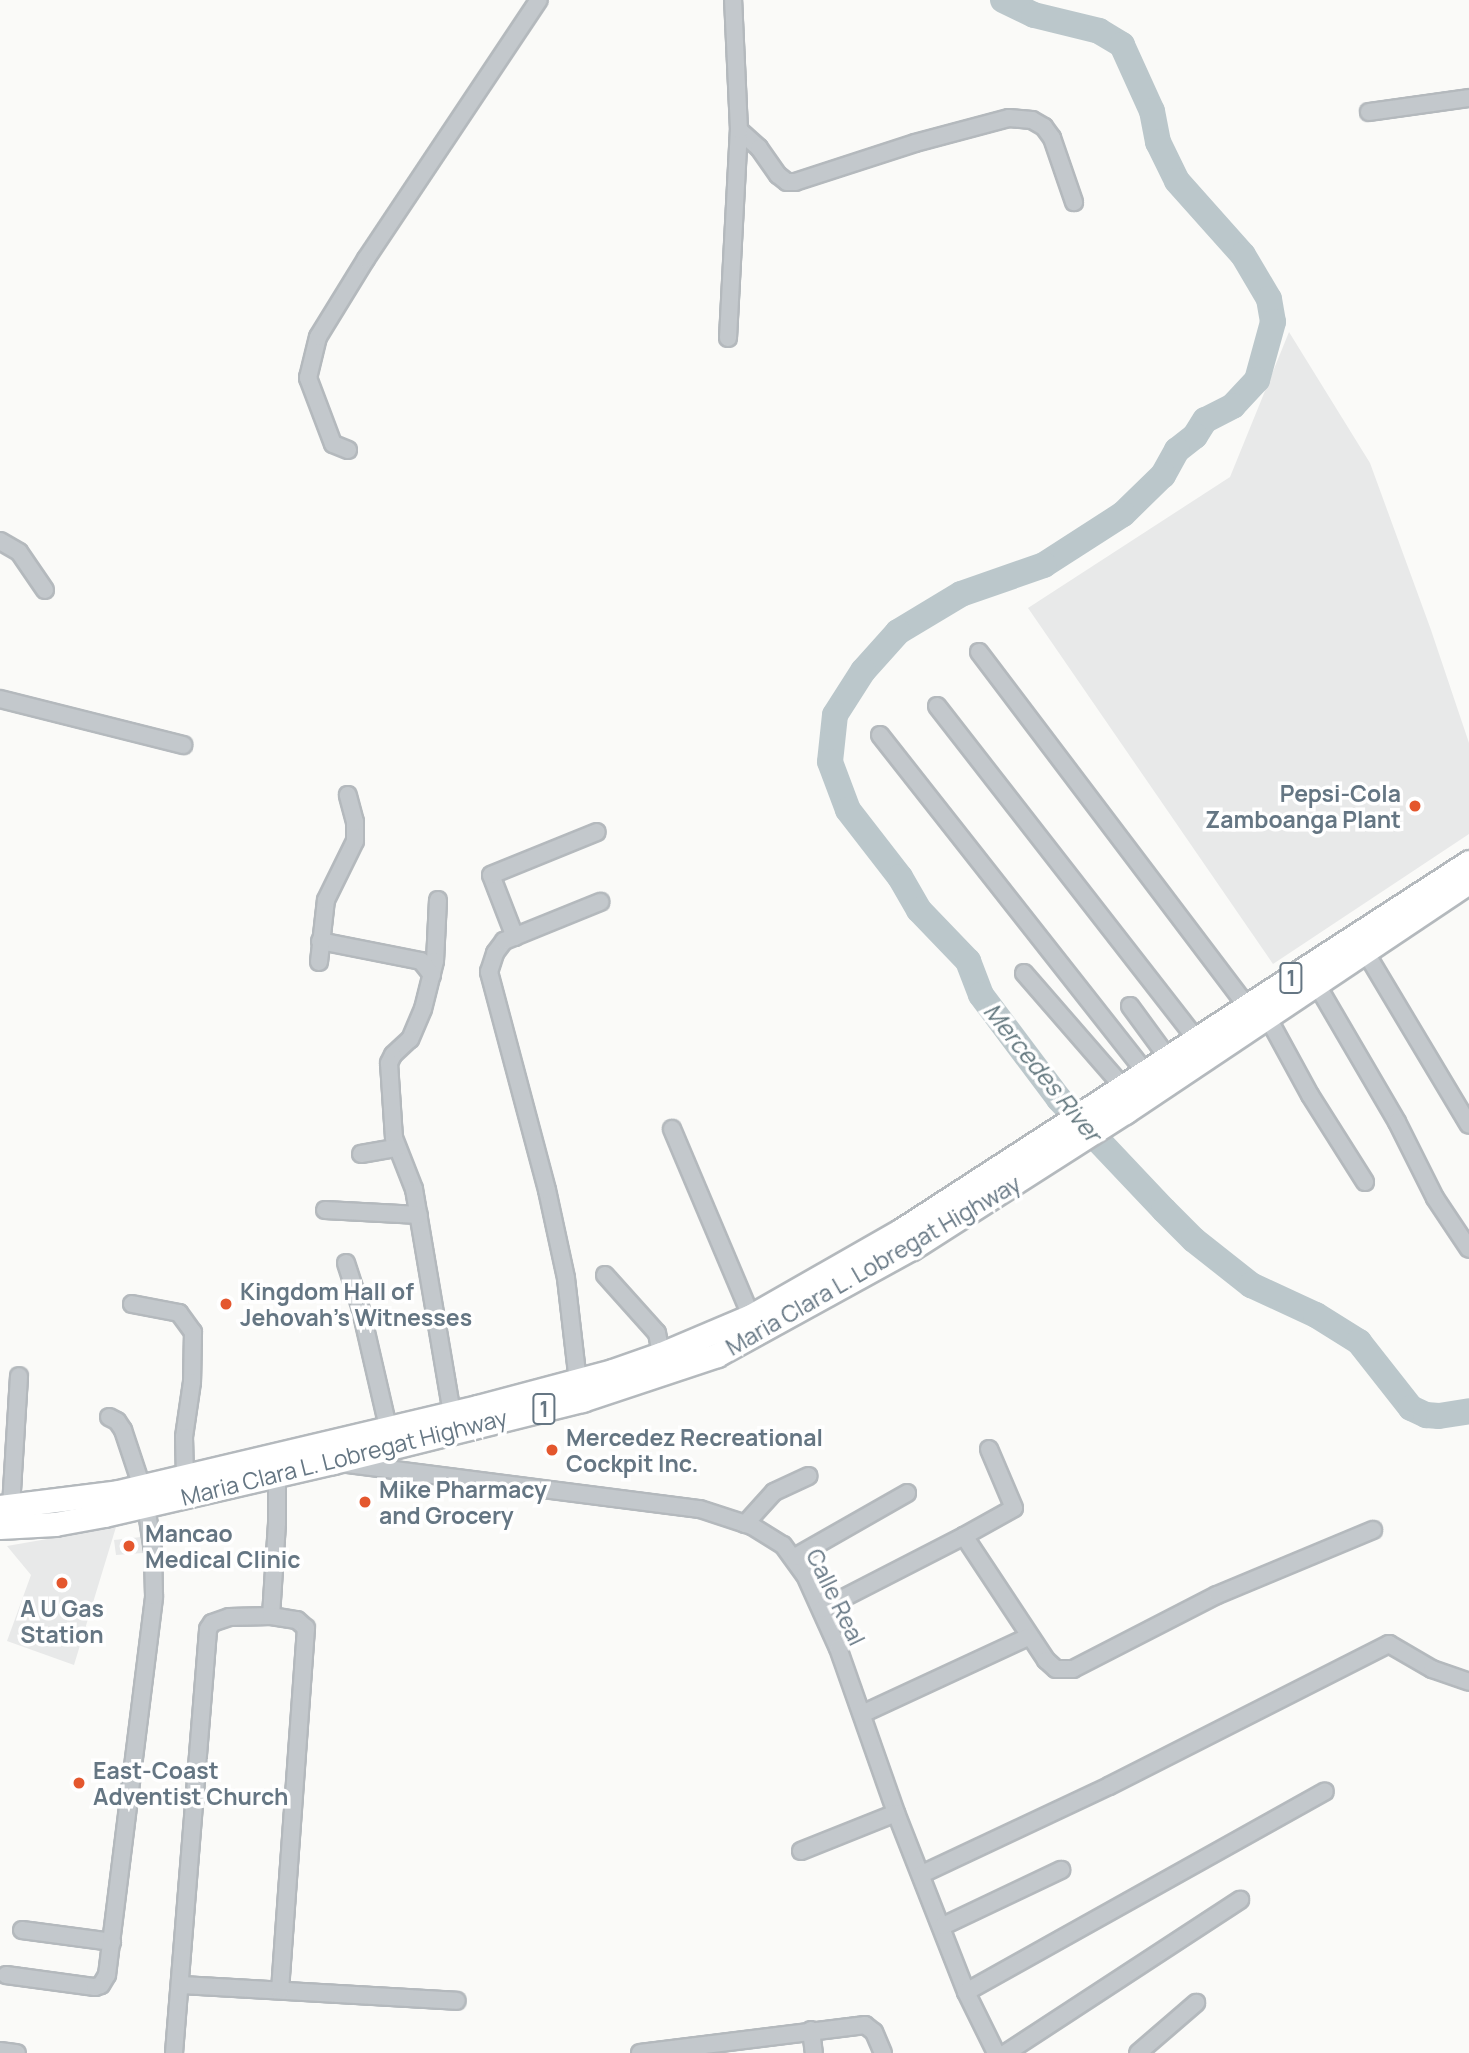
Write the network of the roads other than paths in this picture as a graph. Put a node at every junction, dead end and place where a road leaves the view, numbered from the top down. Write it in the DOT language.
graph roads {
  1 [pos="539,0"];
  2 [pos="733,0"];
  3 [pos="1469,98"];
  4 [pos="1368,112"];
  5 [pos="739,130"];
  6 [pos="1074,202"];
  7 [pos="728,338"];
  8 [pos="348,450"];
  9 [pos="0,541"];
  10 [pos="45,590"];
  11 [pos="979,652"];
  12 [pos="0,699"];
  13 [pos="937,706"];
  14 [pos="880,736"];
  15 [pos="183,745"];
  16 [pos="348,795"];
  17 [pos="597,832"];
  18 [pos="1469,862"];
  19 [pos="1469,883"];
  20 [pos="438,900"];
  21 [pos="600,902"];
  22 [pos="515,937"];
  23 [pos="320,941"];
  24 [pos="1366,953"];
  25 [pos="318,962"];
  26 [pos="1024,973"];
  27 [pos="432,975"];
  28 [pos="1317,985"];
  29 [pos="1130,1006"];
  30 [pos="1247,1007"];
  31 [pos="1268,1018"];
  32 [pos="1203,1048"];
  33 [pos="1168,1058"];
  34 [pos="1146,1073"];
  35 [pos="1120,1098"];
  36 [pos="1469,1125"];
  37 [pos="672,1129"];
  38 [pos="396,1148"];
  39 [pos="361,1154"];
  40 [pos="1036,1156"];
  41 [pos="1365,1182"];
  42 [pos="325,1210"];
  43 [pos="419,1215"];
  44 [pos="1469,1249"];
  45 [pos="346,1263"];
  46 [pos="605,1275"];
  47 [pos="132,1304"];
  48 [pos="751,1316"];
  49 [pos="662,1354"];
  50 [pos="19,1376"];
  51 [pos="578,1382"];
  52 [pos="452,1413"];
  53 [pos="109,1417"];
  54 [pos="388,1427"];
  55 [pos="302,1449"];
  56 [pos="989,1449"];
  57 [pos="332,1462"];
  58 [pos="277,1474"];
  59 [pos="808,1476"];
  60 [pos="185,1477"];
  61 [pos="907,1493"];
  62 [pos="144,1496"];
  63 [pos="4,1514"];
  64 [pos="745,1524"];
  65 [pos="1373,1530"];
  66 [pos="964,1536"];
  67 [pos="795,1557"];
  68 [pos="822,1609"];
  69 [pos="271,1616"];
  70 [pos="1028,1637"];
  71 [pos="1469,1682"];
  72 [pos="862,1714"];
  73 [pos="1325,1791"];
  74 [pos="896,1813"];
  75 [pos="800,1851"];
  76 [pos="1061,1871"];
  77 [pos="922,1874"];
  78 [pos="1240,1900"];
  79 [pos="943,1926"];
  80 [pos="22,1930"];
  81 [pos="112,1942"];
  82 [pos="6,1975"];
  83 [pos="181,1985"];
  84 [pos="280,1990"];
  85 [pos="967,1992"];
  86 [pos="457,2001"];
  87 [pos="1196,2004"];
  88 [pos="811,2030"];
  89 [pos="0,2051"];
  90 [pos="1143,2052"];
  91 [pos="17,2053"];
  92 [pos="174,2053"];
  93 [pos="640,2053"];
  94 [pos="814,2053"];
  95 [pos="883,2053"];
  96 [pos="996,2053"];
  97 [pos="1006,2053"];
  1 -- 8 [label="street"];
  2 -- 5 [label="street"];
  3 -- 4 [label="street"];
  5 -- 6 [label="street"];
  5 -- 7 [label="street"];
  9 -- 10 [label="street"];
  11 -- 30 [label="street"];
  12 -- 15 [label="street"];
  13 -- 32 [label="street"];
  14 -- 34 [label="street"];
  16 -- 23 [label="street"];
  17 -- 22 [label="street"];
  18 -- 30 [label="highway, Maria Clara L. Lobregat Highway / 1"];
  19 -- 24 [label="highway, Maria Clara L. Lobregat Highway / 1"];
  20 -- 27 [label="street"];
  21 -- 22 [label="street"];
  22 -- 51 [label="street"];
  23 -- 25 [label="street"];
  23 -- 27 [label="street"];
  24 -- 28 [label="highway, Maria Clara L. Lobregat Highway / 1"];
  24 -- 36 [label="street"];
  26 -- 35 [label="street"];
  27 -- 38 [label="street"];
  28 -- 31 [label="highway, Maria Clara L. Lobregat Highway / 1"];
  28 -- 44 [label="street"];
  29 -- 33 [label="street"];
  30 -- 32 [label="highway, Maria Clara L. Lobregat Highway / 1"];
  31 -- 32 [label="highway, Maria Clara L. Lobregat Highway / 1"];
  31 -- 41 [label="street"];
  32 -- 33 [label="highway, Maria Clara L. Lobregat Highway / 1"];
  32 -- 35 [label="highway, Maria Clara L. Lobregat Highway / 1"];
  33 -- 34 [label="highway, Maria Clara L. Lobregat Highway / 1"];
  34 -- 35 [label="highway, Maria Clara L. Lobregat Highway / 1"];
  35 -- 40 [label="highway, Maria Clara L. Lobregat Highway / 1"];
  37 -- 48 [label="street"];
  38 -- 39 [label="street"];
  38 -- 43 [label="street"];
  40 -- 48 [label="highway, Maria Clara L. Lobregat Highway / 1"];
  40 -- 57 [label="highway, Maria Clara L. Lobregat Highway / 1"];
  42 -- 43 [label="street"];
  43 -- 52 [label="street"];
  45 -- 54 [label="street"];
  46 -- 49 [label="street"];
  47 -- 60 [label="street"];
  48 -- 49 [label="highway, Maria Clara L. Lobregat Highway / 1"];
  49 -- 51 [label="highway, Maria Clara L. Lobregat Highway / 1"];
  50 -- 63 [label="street"];
  51 -- 52 [label="highway, Maria Clara L. Lobregat Highway / 1"];
  52 -- 54 [label="highway, Maria Clara L. Lobregat Highway / 1"];
  53 -- 62 [label="street"];
  54 -- 55 [label="highway, Maria Clara L. Lobregat Highway / 1"];
  55 -- 57 [label="street, Calle Real"];
  55 -- 60 [label="highway, Maria Clara L. Lobregat Highway / 1"];
  56 -- 66 [label="street"];
  57 -- 58 [label="highway, Maria Clara L. Lobregat Highway / 1"];
  57 -- 64 [label="street, Calle Real"];
  58 -- 62 [label="highway, Maria Clara L. Lobregat Highway / 1"];
  58 -- 69 [label="street"];
  59 -- 64 [label="street"];
  60 -- 62 [label="highway, Maria Clara L. Lobregat Highway / 1"];
  61 -- 67 [label="street"];
  62 -- 63 [label="highway, Maria Clara L. Lobregat Highway / 1"];
  62 -- 81 [label="street"];
  64 -- 67 [label="street, Calle Real"];
  65 -- 70 [label="street"];
  66 -- 68 [label="street"];
  66 -- 70 [label="street"];
  67 -- 68 [label="street, Calle Real"];
  68 -- 72 [label="street, Calle Real"];
  69 -- 83 [label="street"];
  69 -- 84 [label="street"];
  70 -- 72 [label="street"];
  71 -- 77 [label="street"];
  72 -- 74 [label="street, Calle Real"];
  73 -- 85 [label="street"];
  74 -- 75 [label="street"];
  74 -- 77 [label="street, Calle Real"];
  76 -- 79 [label="street"];
  77 -- 79 [label="street, Calle Real"];
  78 -- 97 [label="street"];
  79 -- 85 [label="street, Calle Real"];
  80 -- 81 [label="street"];
  81 -- 82 [label="street"];
  83 -- 84 [label="street"];
  83 -- 92 [label="street"];
  84 -- 86 [label="street"];
  85 -- 96 [label="street, Calle Real"];
  87 -- 90 [label="street"];
  88 -- 93 [label="street"];
  88 -- 94 [label="street"];
  88 -- 95 [label="street"];
  89 -- 91 [label="street"];
}
